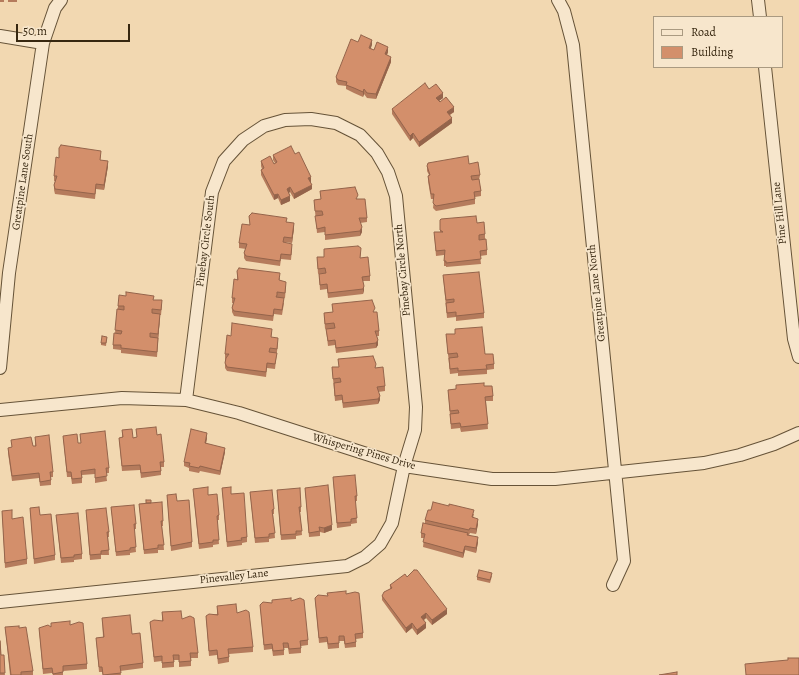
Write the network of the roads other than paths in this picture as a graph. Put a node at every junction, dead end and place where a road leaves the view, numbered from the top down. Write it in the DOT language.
graph roads {
  1 [pos="61,0"];
  2 [pos="558,0"];
  3 [pos="758,0"];
  4 [pos="760,16"];
  5 [pos="0,36"];
  6 [pos="43,42"];
  7 [pos="765,68"];
  8 [pos="311,119"];
  9 [pos="799,357"];
  10 [pos="0,368"];
  11 [pos="186,400"];
  12 [pos="0,410"];
  13 [pos="799,432"];
  14 [pos="404,466"];
  15 [pos="615,472"];
  16 [pos="613,585"];
  17 [pos="0,602"];
  1 -- 6 [label="street, Greatpine Lane South"];
  2 -- 15 [label="street, Greatpine Lane North"];
  3 -- 4 [label="street"];
  5 -- 6 [label="street"];
  6 -- 10 [label="street, Greatpine Lane South"];
  7 -- 9 [label="street, Pine Hill Lane"];
  8 -- 11 [label="street, Pinebay Circle South"];
  8 -- 14 [label="street, Pinebay Circle North"];
  11 -- 12 [label="street, Whispering Pines Drive"];
  11 -- 14 [label="street, Whispering Pines Drive"];
  13 -- 15 [label="street, Whispering Pines Drive"];
  14 -- 15 [label="street, Whispering Pines Drive"];
  14 -- 17 [label="street, Pinevalley Lane"];
  15 -- 16 [label="street, Greatpine Lane North"];
}
